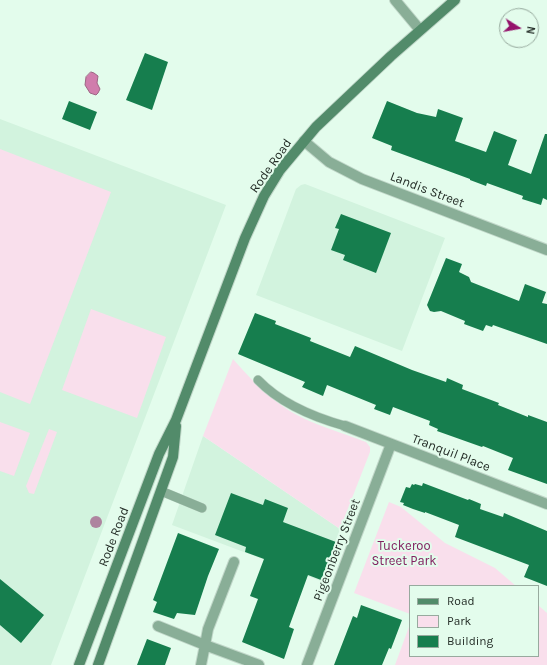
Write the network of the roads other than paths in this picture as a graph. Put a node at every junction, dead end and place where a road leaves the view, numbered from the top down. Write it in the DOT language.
graph roads {
  1 [pos="395,0"];
  2 [pos="455,0"];
  3 [pos="420,30"];
  4 [pos="304,141"];
  5 [pos="547,250"];
  6 [pos="258,380"];
  7 [pos="176,420"];
  8 [pos="345,426"];
  9 [pos="391,444"];
  10 [pos="162,491"];
  11 [pos="547,504"];
  12 [pos="202,508"];
  13 [pos="234,562"];
  14 [pos="158,626"];
  15 [pos="205,645"];
  16 [pos="79,665"];
  17 [pos="98,665"];
  18 [pos="201,665"];
  19 [pos="259,665"];
  20 [pos="307,665"];
  1 -- 3 [label="street"];
  2 -- 3 [label="main road, Rode Road"];
  3 -- 4 [label="main road, Rode Road"];
  4 -- 5 [label="street, Landis Street"];
  4 -- 7 [label="main road, Rode Road"];
  6 -- 8 [label="lane"];
  7 -- 10 [label="main road, Rode Road"];
  7 -- 16 [label="main road, Rode Road"];
  8 -- 9 [label="street, Tranquil Place"];
  9 -- 11 [label="street, Tranquil Place"];
  9 -- 20 [label="street, Pigeonberry Street"];
  10 -- 12 [label="lane"];
  10 -- 17 [label="main road, Rode Road"];
  13 -- 15 [label="street"];
  14 -- 15 [label="street"];
  15 -- 18 [label="street"];
  15 -- 19 [label="street"];
}
